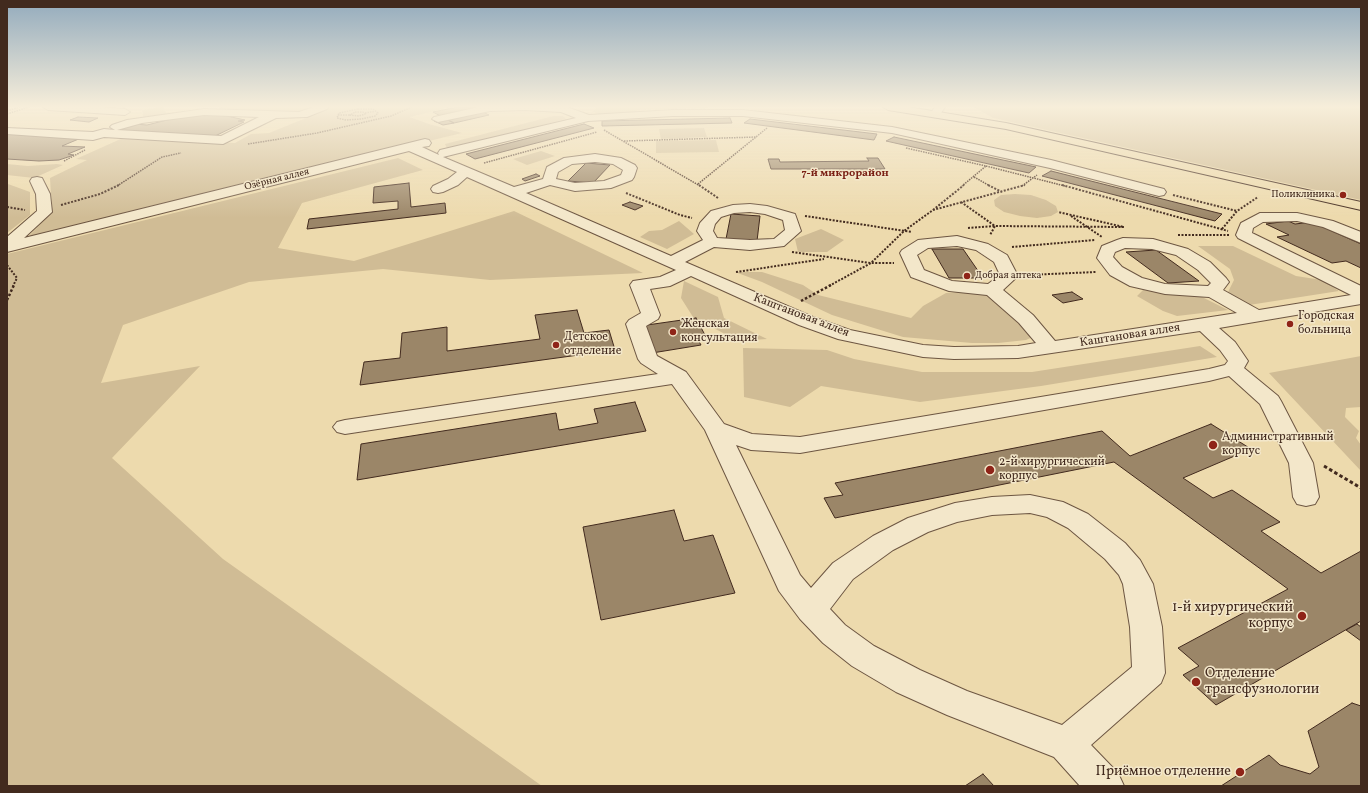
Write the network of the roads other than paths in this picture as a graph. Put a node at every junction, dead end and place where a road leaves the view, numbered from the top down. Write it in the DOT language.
graph roads {
  1 [pos="421,144"];
  2 [pos="481,144"];
  3 [pos="958,144"];
  4 [pos="1086,144"];
  5 [pos="410,147"];
  6 [pos="444,153"];
  7 [pos="466,171"];
  8 [pos="37,181"];
  9 [pos="549,181"];
  10 [pos="438,189"];
  11 [pos="514,192"];
  12 [pos="1159,192"];
  13 [pos="1361,206"];
  14 [pos="1361,238"];
  15 [pos="712,242"];
  16 [pos="7,246"];
  17 [pos="671,262"];
  18 [pos="691,270"];
  19 [pos="992,290"];
  20 [pos="1213,292"];
  21 [pos="1361,293"];
  22 [pos="1361,299"];
  23 [pos="1336,302"];
  24 [pos="1361,314"];
  25 [pos="1256,316"];
  26 [pos="1204,324"];
  27 [pos="1050,348"];
  28 [pos="1233,369"];
  29 [pos="678,377"];
  30 [pos="345,427"];
  31 [pos="716,429"];
  32 [pos="1306,498"];
  33 [pos="811,610"];
  34 [pos="1066,744"];
  35 [pos="1104,786"];
  1 -- 5 [label="street, Озёрная аллея"];
  2 -- 6 [label="street"];
  3 -- 12 [label="street"];
  4 -- 13 [label="main road"];
  5 -- 7 [label="street, Каштановая аллея"];
  5 -- 16 [label="street, Озёрная аллея"];
  7 -- 10 [label="street"];
  7 -- 11 [label="street, Каштановая аллея"];
  8 -- 16 [label="street"];
  9 -- 9 [label="street"];
  9 -- 11 [label="street"];
  11 -- 17 [label="street, Каштановая аллея"];
  14 -- 21 [label="street"];
  15 -- 15 [label="street"];
  15 -- 17 [label="street"];
  17 -- 18 [label="street, Каштановая аллея"];
  18 -- 27 [label="street, Каштановая аллея"];
  18 -- 29 [label="street"];
  19 -- 19 [label="street"];
  19 -- 27 [label="street"];
  20 -- 20 [label="street"];
  20 -- 25 [label="street"];
  22 -- 23 [label="street, Каштановая аллея"];
  23 -- 24 [label="street"];
  23 -- 25 [label="street, Каштановая аллея"];
  25 -- 26 [label="street, Каштановая аллея"];
  26 -- 27 [label="street, Каштановая аллея"];
  26 -- 28 [label="street"];
  28 -- 31 [label="street"];
  28 -- 32 [label="street"];
  29 -- 30 [label="street"];
  29 -- 31 [label="street"];
  31 -- 33 [label="street"];
  33 -- 34 [label="street"];
  33 -- 34 [label="street"];
  34 -- 35 [label="street"];
}
